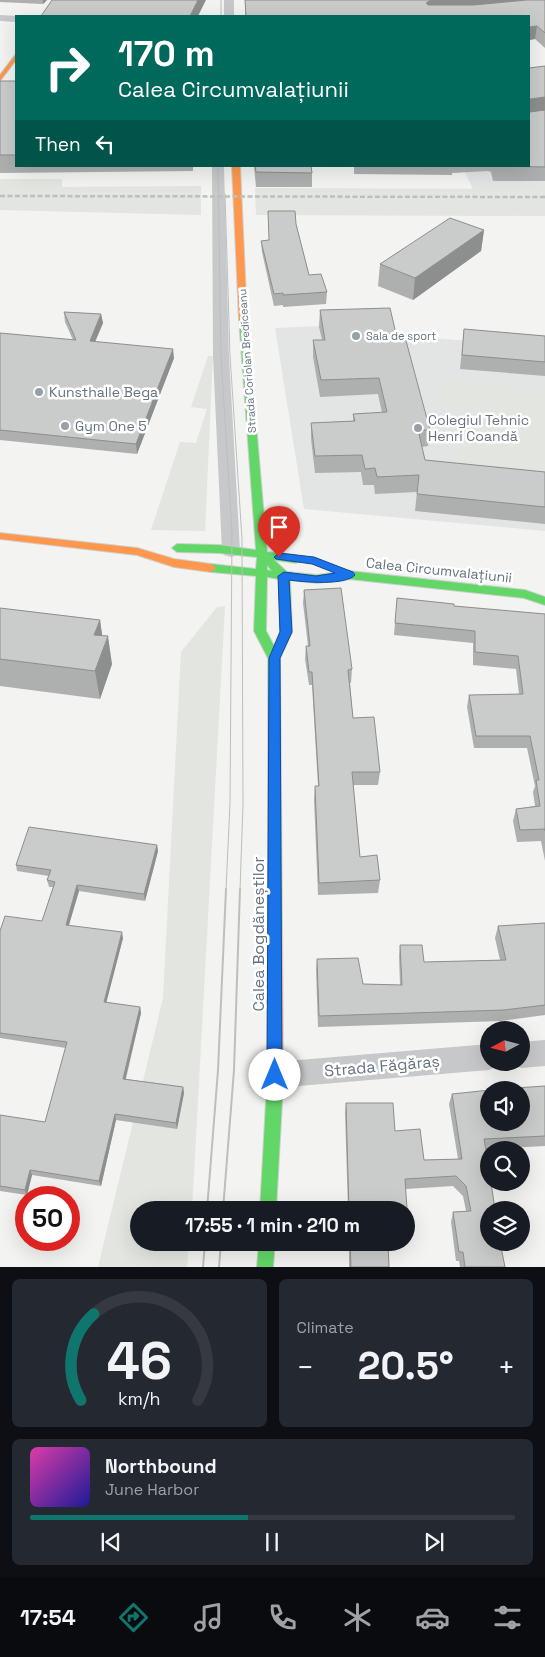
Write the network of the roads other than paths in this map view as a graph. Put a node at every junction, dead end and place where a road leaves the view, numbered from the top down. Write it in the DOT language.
graph roads {
  1 [pos="229,0"];
  2 [pos="230,15"];
  3 [pos="0,18"];
  4 [pos="15,19"];
  5 [pos="15,58"];
  6 [pos="3,85"];
  7 [pos="218,167"];
  8 [pos="236,167"];
  9 [pos="0,536"];
  10 [pos="231,551"];
  11 [pos="137,552"];
  12 [pos="262,555"];
  13 [pos="305,560"];
  14 [pos="322,564"];
  15 [pos="260,574"];
  16 [pos="350,575"];
  17 [pos="284,576"];
  18 [pos="545,590"];
  19 [pos="525,594"];
  20 [pos="545,602"];
  21 [pos="274,658"];
  22 [pos="545,1053"];
  23 [pos="530,1054"];
  24 [pos="480,1058"];
  25 [pos="275,1075"];
  26 [pos="268,1201"];
  27 [pos="266,1251"];
  28 [pos="265,1267"];
  1 -- 2 [label="street"];
  3 -- 4 [label="street"];
  5 -- 6 [label="main road"];
  7 -- 10 [label="street, Strada Coriolan Brediceanu"];
  8 -- 12 [label="main road, Strada Coriolan Brediceanu"];
  9 -- 11 [label="main road, Calea Circumvalațiunii"];
  10 -- 11 [label="main road, Calea Circumvalațiunii"];
  10 -- 12 [label="main road, Calea Circumvalațiunii"];
  11 -- 15 [label="main road, Calea Circumvalațiunii"];
  12 -- 13 [label="main road, Calea Circumvalațiunii"];
  12 -- 15 [label="main road, Calea Bogdăneștilor"];
  12 -- 17 [label="main road"];
  14 -- 16 [label="main road, Calea Circumvalațiunii"];
  15 -- 17 [label="main road, Calea Circumvalațiunii"];
  15 -- 21 [label="main road, Calea Bogdăneștilor"];
  16 -- 17 [label="main road, Calea Circumvalațiunii"];
  16 -- 19 [label="main road, Calea Circumvalațiunii"];
  17 -- 21 [label="main road, Calea Bogdăneștilor"];
  18 -- 19 [label="main road, Calea Circumvalațiunii"];
  19 -- 20 [label="main road, Calea Circumvalațiunii"];
  21 -- 25 [label="main road, Calea Bogdăneștilor"];
  22 -- 23 [label="street"];
  24 -- 25 [label="street, Strada Făgăraș"];
  25 -- 26 [label="main road, Calea Bogdăneștilor"];
  27 -- 28 [label="main road"];
}
